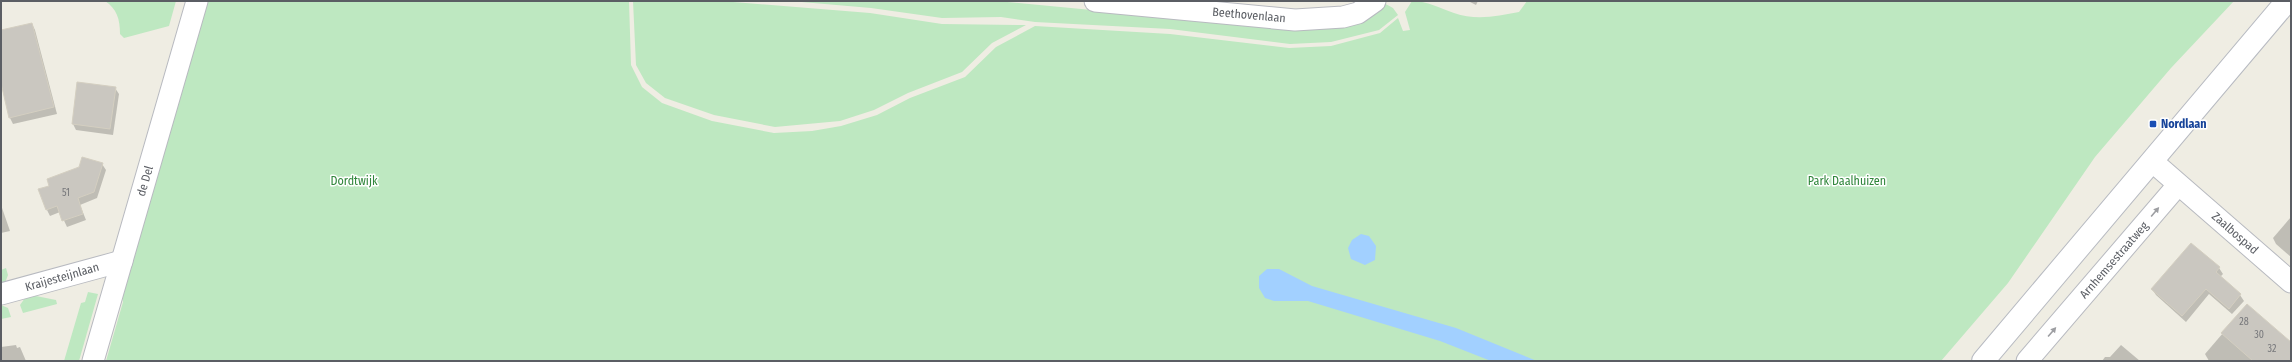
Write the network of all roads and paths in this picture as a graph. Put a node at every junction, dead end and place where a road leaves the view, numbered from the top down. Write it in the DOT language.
graph roads {
  1 [pos="197,1"];
  2 [pos="1095,1"];
  3 [pos="1374,1"];
  4 [pos="2287,1"];
  5 [pos="2153,162"];
  6 [pos="2178,185"];
  7 [pos="122,260"];
  8 [pos="2291,282"];
  9 [pos="1,294"];
  10 [pos="93,361"];
  11 [pos="1983,361"];
  12 [pos="2027,361"];
  1 -- 7 [label="street, de Del"];
  2 -- 3 [label="street, Beethovenlaan"];
  4 -- 5 [label="main road"];
  5 -- 6 [label="street"];
  5 -- 11 [label="main road"];
  6 -- 8 [label="street, Zaalbospad"];
  12 -- 6 [label="street, Arnhemsestraatweg, one-way"];
  7 -- 9 [label="street, Kraijesteijnlaan"];
  7 -- 10 [label="street, de Del"];
}
